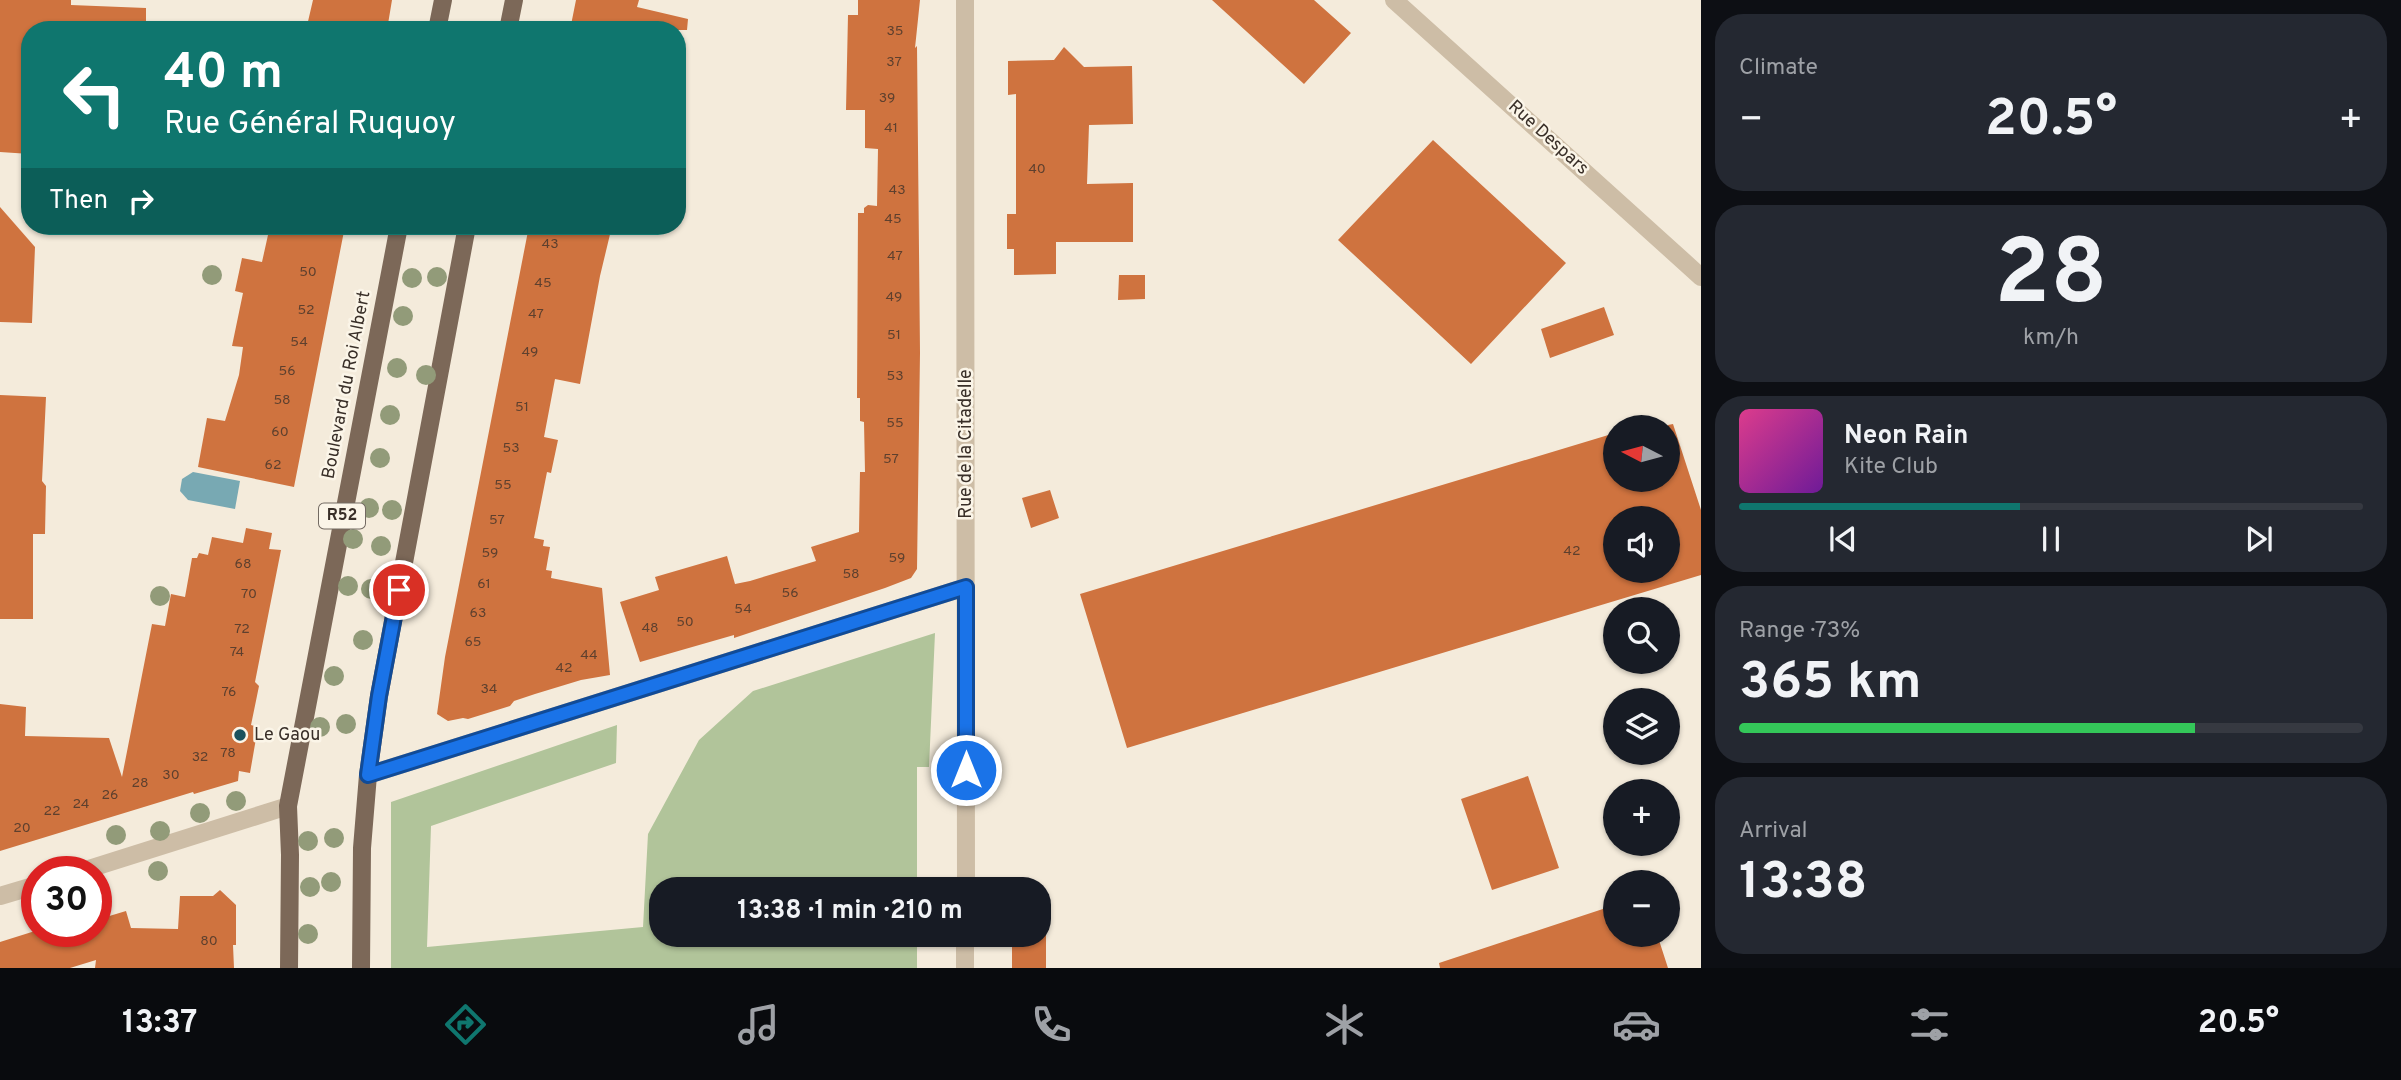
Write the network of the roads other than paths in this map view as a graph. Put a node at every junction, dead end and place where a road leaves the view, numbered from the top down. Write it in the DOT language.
graph roads {
  1 [pos="443,0"];
  2 [pos="514,0"];
  3 [pos="965,0"];
  4 [pos="1394,0"];
  5 [pos="439,21"];
  6 [pos="510,21"];
  7 [pos="397,235"];
  8 [pos="465,235"];
  9 [pos="1701,277"];
  10 [pos="966,587"];
  11 [pos="368,775"];
  12 [pos="288,806"];
  13 [pos="112,862"];
  14 [pos="966,877"];
  15 [pos="21,890"];
  16 [pos="0,896"];
  17 [pos="965,947"];
  18 [pos="289,968"];
  19 [pos="361,968"];
  20 [pos="965,968"];
  1 -- 5 [label="main road"];
  2 -- 6 [label="main road"];
  3 -- 10 [label="street, Rue de la Citadelle"];
  4 -- 9 [label="street, Rue Despars"];
  7 -- 12 [label="main road, Boulevard du Roi Albert / R52"];
  8 -- 11 [label="main road"];
  10 -- 11 [label="street"];
  10 -- 14 [label="street, Rue de la Citadelle"];
  11 -- 19 [label="main road"];
  12 -- 13 [label="street"];
  12 -- 18 [label="main road, Boulevard du Roi Albert / R52"];
  15 -- 16 [label="street"];
  17 -- 20 [label="street"];
}
